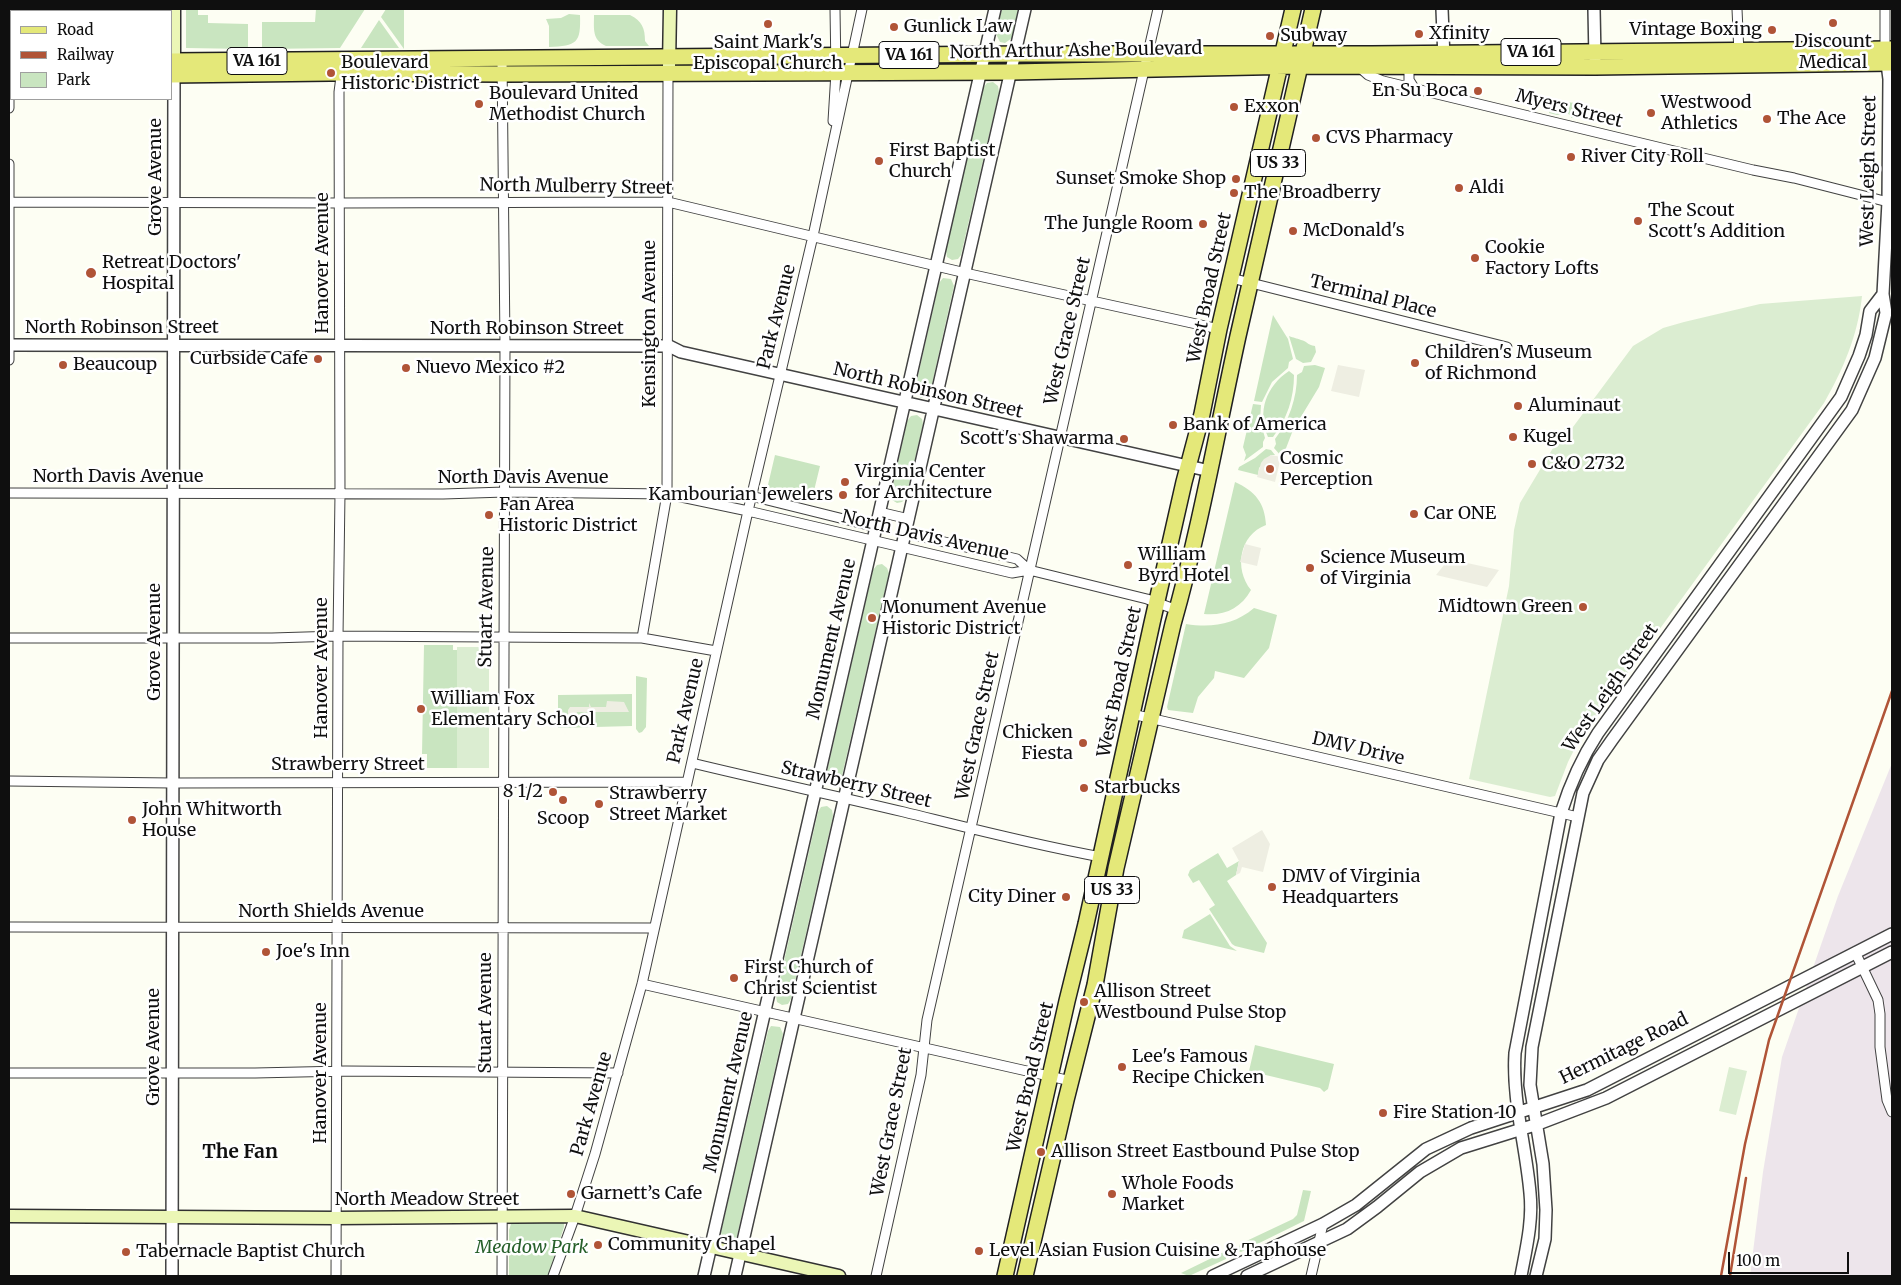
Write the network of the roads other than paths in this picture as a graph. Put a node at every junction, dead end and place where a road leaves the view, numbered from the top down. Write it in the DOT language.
graph roads {
  1 [pos="174,9"];
  2 [pos="670,9"];
  3 [pos="835,9"];
  4 [pos="862,9"];
  5 [pos="995,9"];
  6 [pos="1025,9"];
  7 [pos="1158,9"];
  8 [pos="1292,9"];
  9 [pos="1313,9"];
  10 [pos="1442,9"];
  11 [pos="1594,9"];
  12 [pos="1738,9"];
  13 [pos="1885,9"];
  14 [pos="1594,51"];
  15 [pos="1015,54"];
  16 [pos="1148,54"];
  17 [pos="984,55"];
  18 [pos="835,56"];
  19 [pos="852,56"];
  20 [pos="1889,56"];
  21 [pos="669,57"];
  22 [pos="1739,57"];
  23 [pos="1281,60"];
  24 [pos="1301,60"];
  25 [pos="1444,60"];
  26 [pos="1409,61"];
  27 [pos="10,64"];
  28 [pos="502,66"];
  29 [pos="1595,66"];
  30 [pos="342,67"];
  31 [pos="1359,67"];
  32 [pos="173,68"];
  33 [pos="1144,70"];
  34 [pos="842,72"];
  35 [pos="980,72"];
  36 [pos="1012,72"];
  37 [pos="668,73"];
  38 [pos="10,76"];
  39 [pos="1414,88"];
  40 [pos="9,108"];
  41 [pos="9,164"];
  42 [pos="9,202"];
  43 [pos="504,202"];
  44 [pos="668,202"];
  45 [pos="1890,202"];
  46 [pos="173,203"];
  47 [pos="340,203"];
  48 [pos="814,236"];
  49 [pos="936,266"];
  50 [pos="966,274"];
  51 [pos="1231,278"];
  52 [pos="1250,283"];
  53 [pos="1882,294"];
  54 [pos="1091,301"];
  55 [pos="1219,329"];
  56 [pos="9,345"];
  57 [pos="340,345"];
  58 [pos="505,345"];
  59 [pos="174,346"];
  60 [pos="669,346"];
  61 [pos="1508,347"];
  62 [pos="9,360"];
  63 [pos="780,375"];
  64 [pos="904,403"];
  65 [pos="934,410"];
  66 [pos="1060,439"];
  67 [pos="1188,468"];
  68 [pos="1210,471"];
  69 [pos="505,492"];
  70 [pos="9,493"];
  71 [pos="172,493"];
  72 [pos="340,494"];
  73 [pos="667,494"];
  74 [pos="752,496"];
  75 [pos="748,511"];
  76 [pos="879,512"];
  77 [pos="909,519"];
  78 [pos="876,527"];
  79 [pos="906,533"];
  80 [pos="872,542"];
  81 [pos="902,549"];
  82 [pos="1029,570"];
  83 [pos="1156,602"];
  84 [pos="1177,610"];
  85 [pos="338,636"];
  86 [pos="503,637"];
  87 [pos="9,638"];
  88 [pos="172,638"];
  89 [pos="642,638"];
  90 [pos="716,651"];
  91 [pos="1132,714"];
  92 [pos="1150,718"];
  93 [pos="692,764"];
  94 [pos="9,781"];
  95 [pos="338,782"];
  96 [pos="502,782"];
  97 [pos="686,782"];
  98 [pos="172,783"];
  99 [pos="815,792"];
  100 [pos="845,799"];
  101 [pos="1561,813"];
  102 [pos="1578,817"];
  103 [pos="971,830"];
  104 [pos="1101,857"];
  105 [pos="9,927"];
  106 [pos="172,928"];
  107 [pos="338,928"];
  108 [pos="502,928"];
  109 [pos="653,928"];
  110 [pos="1892,934"];
  111 [pos="1855,952"];
  112 [pos="1892,952"];
  113 [pos="1862,967"];
  114 [pos="642,984"];
  115 [pos="765,1012"];
  116 [pos="794,1018"];
  117 [pos="924,1048"];
  118 [pos="337,1071"];
  119 [pos="172,1072"];
  120 [pos="502,1072"];
  121 [pos="618,1072"];
  122 [pos="9,1073"];
  123 [pos="1050,1076"];
  124 [pos="1071,1081"];
  125 [pos="1533,1109"];
  126 [pos="1892,1112"];
  127 [pos="1519,1114"];
  128 [pos="1536,1125"];
  129 [pos="1521,1129"];
  130 [pos="9,1216"];
  131 [pos="172,1216"];
  132 [pos="575,1216"];
  133 [pos="502,1217"];
  134 [pos="336,1218"];
  135 [pos="1323,1224"];
  136 [pos="1320,1241"];
  137 [pos="711,1247"];
  138 [pos="740,1254"];
  139 [pos="172,1276"];
  140 [pos="336,1276"];
  141 [pos="502,1276"];
  142 [pos="553,1276"];
  143 [pos="704,1276"];
  144 [pos="735,1276"];
  145 [pos="839,1276"];
  146 [pos="876,1276"];
  147 [pos="1005,1276"];
  148 [pos="1025,1276"];
  149 [pos="1212,1276"];
  150 [pos="1248,1276"];
  151 [pos="1312,1276"];
  152 [pos="1521,1276"];
  153 [pos="1536,1276"];
  1 -- 32 [label="main road, Grove Avenue"];
  2 -- 21 [label="main road, Kensington Avenue"];
  3 -- 18 [label="street"];
  4 -- 19 [label="street, Park Avenue"];
  5 -- 17 [label="street, Monument Avenue"];
  6 -- 15 [label="street"];
  7 -- 16 [label="street, West Grace Street"];
  8 -- 23 [label="main road, West Broad Street / US 33"];
  9 -- 24 [label="main road, West Broad Street / US 33"];
  10 -- 25 [label="street"];
  11 -- 14 [label="street"];
  12 -- 22 [label="street"];
  13 -- 20 [label="street"];
  14 -- 22 [label="main road, North Arthur Ashe Boulevard / VA 161"];
  14 -- 25 [label="main road, North Arthur Ashe Boulevard / VA 161"];
  14 -- 29 [label="street"];
  15 -- 16 [label="main road, North Arthur Ashe Boulevard / VA 161"];
  15 -- 17 [label="main road, North Arthur Ashe Boulevard / VA 161"];
  15 -- 36 [label="street"];
  16 -- 23 [label="main road, North Arthur Ashe Boulevard / VA 161"];
  16 -- 33 [label="street, West Grace Street"];
  17 -- 19 [label="main road, North Arthur Ashe Boulevard / VA 161"];
  17 -- 35 [label="street, Monument Avenue"];
  18 -- 19 [label="main road, North Arthur Ashe Boulevard / VA 161"];
  18 -- 21 [label="main road, North Arthur Ashe Boulevard / VA 161"];
  18 -- 34 [label="street"];
  19 -- 34 [label="street, Park Avenue"];
  20 -- 22 [label="main road, North Arthur Ashe Boulevard / VA 161"];
  20 -- 45 [label="street, West Leigh Street"];
  21 -- 28 [label="main road, North Arthur Ashe Boulevard / VA 161"];
  21 -- 37 [label="main road, Kensington Avenue"];
  22 -- 29 [label="main road, North Arthur Ashe Boulevard / VA 161"];
  23 -- 24 [label="main road, North Arthur Ashe Boulevard / VA 161"];
  23 -- 33 [label="main road, North Arthur Ashe Boulevard / VA 161"];
  23 -- 51 [label="main road, West Broad Street / US 33"];
  24 -- 26 [label="main road, North Arthur Ashe Boulevard / VA 161"];
  24 -- 31 [label="main road, North Arthur Ashe Boulevard / VA 161"];
  24 -- 52 [label="main road, West Broad Street / US 33"];
  25 -- 26 [label="main road, North Arthur Ashe Boulevard / VA 161"];
  25 -- 29 [label="main road, North Arthur Ashe Boulevard / VA 161"];
  26 -- 31 [label="main road, North Arthur Ashe Boulevard / VA 161"];
  26 -- 39 [label="street"];
  27 -- 38 [label="street"];
  28 -- 30 [label="main road, North Arthur Ashe Boulevard / VA 161"];
  28 -- 37 [label="main road, North Arthur Ashe Boulevard / VA 161"];
  28 -- 43 [label="street, Stuart Avenue"];
  30 -- 32 [label="main road, North Arthur Ashe Boulevard / VA 161"];
  30 -- 47 [label="street, Hanover Avenue"];
  31 -- 39 [label="street, Myers Street"];
  32 -- 46 [label="street, Grove Avenue"];
  33 -- 36 [label="main road, North Arthur Ashe Boulevard / VA 161"];
  33 -- 54 [label="street, West Grace Street"];
  34 -- 35 [label="main road, North Arthur Ashe Boulevard / VA 161"];
  34 -- 37 [label="main road, North Arthur Ashe Boulevard / VA 161"];
  34 -- 48 [label="street, Park Avenue"];
  35 -- 36 [label="main road, North Arthur Ashe Boulevard / VA 161"];
  35 -- 49 [label="street, Monument Avenue"];
  36 -- 50 [label="street"];
  37 -- 44 [label="street, Kensington Avenue"];
  38 -- 40 [label="street"];
  39 -- 45 [label="street, Myers Street"];
  41 -- 42 [label="street"];
  42 -- 46 [label="street, North Mulberry Street"];
  42 -- 56 [label="street"];
  43 -- 44 [label="street, North Mulberry Street"];
  43 -- 47 [label="street, North Mulberry Street"];
  43 -- 58 [label="street, Stuart Avenue"];
  44 -- 48 [label="street, North Mulberry Street"];
  44 -- 60 [label="street, Kensington Avenue"];
  45 -- 53 [label="street, West Leigh Street"];
  46 -- 47 [label="street, North Mulberry Street"];
  46 -- 59 [label="street, Grove Avenue"];
  47 -- 57 [label="street, Hanover Avenue"];
  48 -- 49 [label="street, North Mulberry Street"];
  48 -- 63 [label="street, Park Avenue"];
  49 -- 50 [label="street, North Mulberry Street"];
  49 -- 64 [label="street, Monument Avenue"];
  50 -- 54 [label="street, North Mulberry Street"];
  50 -- 65 [label="street"];
  51 -- 52 [label="street, Terminal Place"];
  51 -- 55 [label="main road, West Broad Street / US 33"];
  52 -- 61 [label="street, Terminal Place"];
  52 -- 68 [label="main road, West Broad Street / US 33"];
  53 -- 101 [label="street, West Leigh Street"];
  53 -- 102 [label="street, West Leigh Street"];
  54 -- 55 [label="street, North Mulberry Street"];
  54 -- 66 [label="street, West Grace Street"];
  55 -- 67 [label="main road, West Broad Street / US 33"];
  56 -- 59 [label="street, North Robinson Street"];
  56 -- 62 [label="street"];
  57 -- 58 [label="street, North Robinson Street"];
  57 -- 59 [label="street, North Robinson Street"];
  57 -- 72 [label="street, Hanover Avenue"];
  58 -- 60 [label="street, North Robinson Street"];
  58 -- 69 [label="street, Stuart Avenue"];
  59 -- 71 [label="street, Grove Avenue"];
  60 -- 63 [label="street, North Robinson Street"];
  60 -- 73 [label="street, Kensington Avenue"];
  63 -- 64 [label="street, North Robinson Street"];
  63 -- 74 [label="street, Park Avenue"];
  64 -- 65 [label="street, North Robinson Street"];
  64 -- 76 [label="street, Monument Avenue"];
  65 -- 66 [label="street, North Robinson Street"];
  65 -- 77 [label="street"];
  66 -- 67 [label="street, North Robinson Street"];
  66 -- 82 [label="street, West Grace Street"];
  67 -- 68 [label="street, North Robinson Street"];
  67 -- 83 [label="main road, West Broad Street / US 33"];
  68 -- 84 [label="main road, West Broad Street / US 33"];
  69 -- 72 [label="street, North Davis Avenue"];
  69 -- 73 [label="street, North Davis Avenue"];
  69 -- 86 [label="street, Stuart Avenue"];
  70 -- 71 [label="street, North Davis Avenue"];
  71 -- 72 [label="street, North Davis Avenue"];
  71 -- 88 [label="street, Grove Avenue"];
  72 -- 85 [label="street, Hanover Avenue"];
  73 -- 75 [label="street, North Davis Avenue"];
  73 -- 89 [label="street, Kensington Avenue"];
  74 -- 75 [label="street, Park Avenue"];
  74 -- 78 [label="street, North Davis Avenue"];
  75 -- 80 [label="street, North Davis Avenue"];
  75 -- 90 [label="street, Park Avenue"];
  76 -- 77 [label="street, North Davis Avenue"];
  76 -- 78 [label="street, Monument Avenue"];
  77 -- 79 [label="street"];
  78 -- 80 [label="street, Monument Avenue"];
  79 -- 81 [label="street"];
  79 -- 82 [label="street, North Davis Avenue"];
  80 -- 81 [label="street, North Davis Avenue"];
  80 -- 99 [label="street, Monument Avenue"];
  81 -- 82 [label="street, North Davis Avenue"];
  81 -- 100 [label="street"];
  82 -- 83 [label="street, North Davis Avenue"];
  82 -- 103 [label="street, West Grace Street"];
  83 -- 84 [label="street, North Davis Avenue"];
  83 -- 91 [label="main road, West Broad Street / US 33"];
  84 -- 92 [label="main road, West Broad Street / US 33"];
  85 -- 86 [label="street"];
  85 -- 88 [label="street"];
  85 -- 95 [label="street, Hanover Avenue"];
  86 -- 89 [label="street"];
  86 -- 96 [label="street, Stuart Avenue"];
  87 -- 88 [label="street"];
  88 -- 98 [label="street, Grove Avenue"];
  89 -- 90 [label="street"];
  90 -- 93 [label="street, Park Avenue"];
  91 -- 92 [label="street, DMV Drive"];
  91 -- 104 [label="main road, West Broad Street / US 33"];
  92 -- 101 [label="street, DMV Drive"];
  92 -- 124 [label="main road, West Broad Street / US 33"];
  93 -- 97 [label="street, Park Avenue"];
  93 -- 99 [label="street, Strawberry Street"];
  94 -- 98 [label="street, Strawberry Street"];
  95 -- 96 [label="street, Strawberry Street"];
  95 -- 98 [label="street, Strawberry Street"];
  95 -- 107 [label="street, Hanover Avenue"];
  96 -- 97 [label="street, Strawberry Street"];
  96 -- 108 [label="street, Stuart Avenue"];
  97 -- 109 [label="street, Park Avenue"];
  98 -- 106 [label="street, Grove Avenue"];
  99 -- 100 [label="street, Strawberry Street"];
  99 -- 115 [label="street, Monument Avenue"];
  100 -- 103 [label="street, Strawberry Street"];
  100 -- 116 [label="street"];
  101 -- 102 [label="street, DMV Drive"];
  101 -- 127 [label="street, West Leigh Street"];
  102 -- 125 [label="street, West Leigh Street"];
  103 -- 104 [label="street, Strawberry Street"];
  103 -- 117 [label="street, West Grace Street"];
  104 -- 123 [label="main road, West Broad Street / US 33"];
  105 -- 106 [label="street, North Shields Avenue"];
  106 -- 107 [label="street, North Shields Avenue"];
  106 -- 119 [label="street, Grove Avenue"];
  107 -- 108 [label="street, North Shields Avenue"];
  107 -- 118 [label="street, Hanover Avenue"];
  108 -- 109 [label="street, North Shields Avenue"];
  108 -- 120 [label="street, Stuart Avenue"];
  109 -- 114 [label="street, Park Avenue"];
  110 -- 111 [label="street, Hermitage Road"];
  111 -- 113 [label="street"];
  111 -- 125 [label="street, Hermitage Road"];
  112 -- 113 [label="street, Hermitage Road"];
  113 -- 126 [label="street"];
  113 -- 128 [label="street, Hermitage Road"];
  114 -- 115 [label="street"];
  114 -- 121 [label="street, Park Avenue"];
  115 -- 116 [label="street"];
  115 -- 137 [label="street, Monument Avenue"];
  116 -- 117 [label="street"];
  116 -- 138 [label="street"];
  117 -- 123 [label="street"];
  117 -- 146 [label="street, West Grace Street"];
  118 -- 119 [label="street"];
  118 -- 120 [label="street"];
  118 -- 134 [label="street, Hanover Avenue"];
  119 -- 122 [label="street"];
  119 -- 131 [label="street, Grove Avenue"];
  120 -- 121 [label="street"];
  120 -- 133 [label="street, Stuart Avenue"];
  121 -- 132 [label="street, Park Avenue"];
  123 -- 124 [label="street"];
  123 -- 147 [label="main road, West Broad Street / US 33"];
  124 -- 148 [label="main road, West Broad Street / US 33"];
  125 -- 127 [label="street, Hermitage Road"];
  125 -- 128 [label="street, West Leigh Street"];
  127 -- 129 [label="street, West Leigh Street"];
  127 -- 135 [label="street, Hermitage Road"];
  128 -- 129 [label="street, Hermitage Road"];
  128 -- 153 [label="street, West Leigh Street"];
  129 -- 136 [label="street, Hermitage Road"];
  129 -- 152 [label="street, West Leigh Street"];
  130 -- 131 [label="main road, North Meadow Street"];
  131 -- 134 [label="main road, North Meadow Street"];
  131 -- 139 [label="street, Grove Avenue"];
  132 -- 133 [label="main road, North Meadow Street"];
  132 -- 137 [label="main road, North Meadow Street"];
  132 -- 142 [label="street, Park Avenue"];
  133 -- 134 [label="main road, North Meadow Street"];
  133 -- 141 [label="street, Stuart Avenue"];
  134 -- 140 [label="street, Hanover Avenue"];
  135 -- 136 [label="street"];
  135 -- 149 [label="street, Hermitage Road"];
  136 -- 150 [label="street, Hermitage Road"];
  136 -- 151 [label="street"];
  137 -- 138 [label="main road, North Meadow Street"];
  137 -- 143 [label="street, Monument Avenue"];
  138 -- 144 [label="street"];
  138 -- 145 [label="main road, North Meadow Street"];
}
